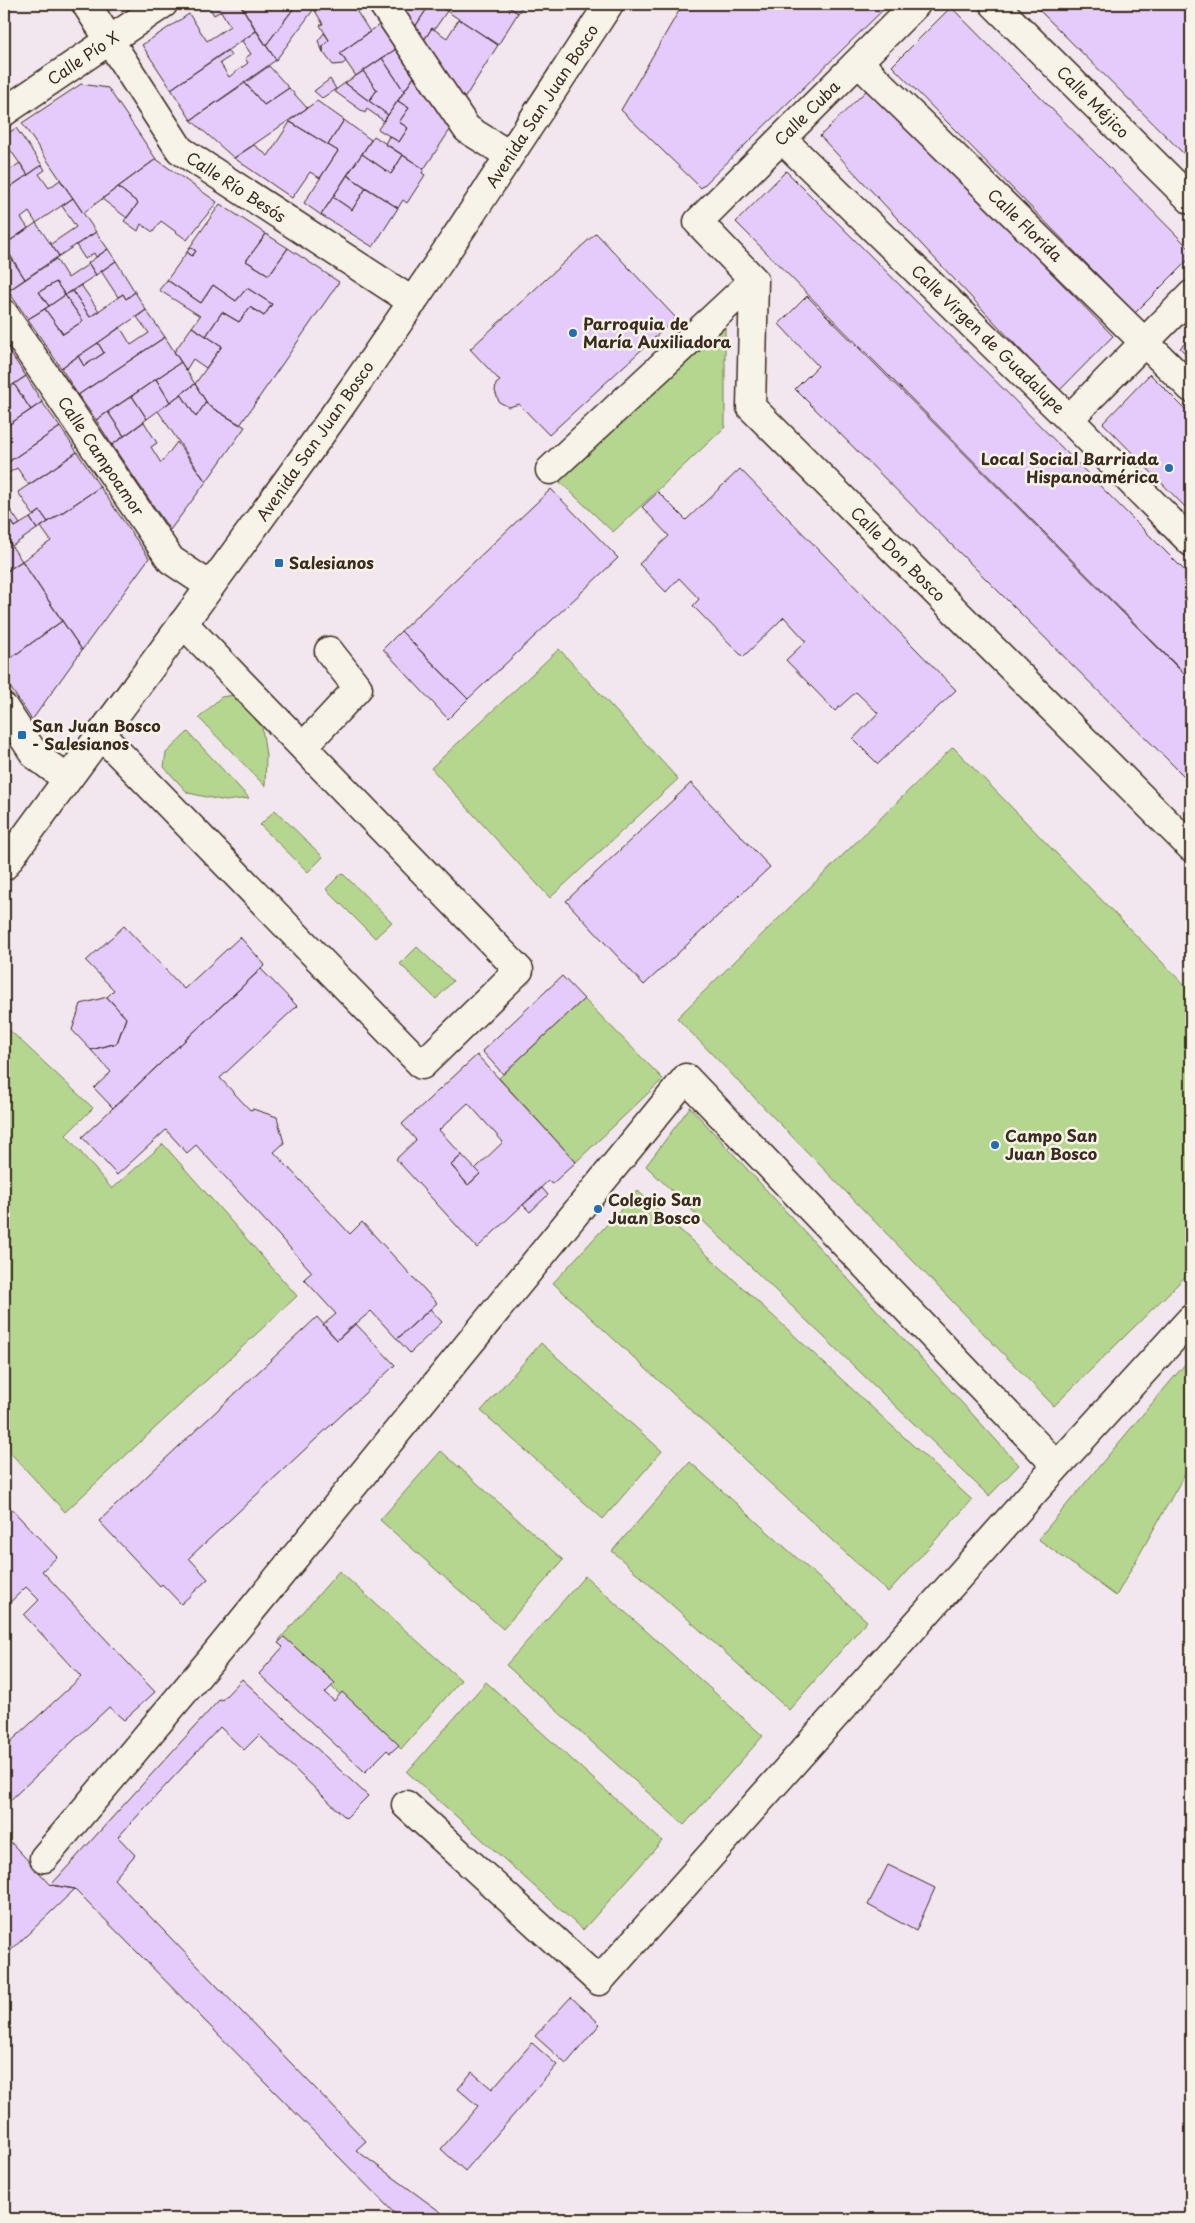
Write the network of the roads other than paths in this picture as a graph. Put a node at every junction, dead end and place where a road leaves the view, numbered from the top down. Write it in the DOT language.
graph roads {
  1 [pos="86,4"];
  2 [pos="163,4"];
  3 [pos="383,4"];
  4 [pos="609,4"];
  5 [pos="916,4"];
  6 [pos="994,4"];
  7 [pos="110,39"];
  8 [pos="858,62"];
  9 [pos="4,112"];
  10 [pos="782,139"];
  11 [pos="509,155"];
  12 [pos="1191,200"];
  13 [pos="754,280"];
  14 [pos="1191,295"];
  15 [pos="413,302"];
  16 [pos="4,314"];
  17 [pos="1145,342"];
  18 [pos="1191,388"];
  19 [pos="1070,419"];
  20 [pos="550,470"];
  21 [pos="1191,542"];
  22 [pos="210,586"];
  23 [pos="183,623"];
  24 [pos="329,651"];
  25 [pos="4,708"];
  26 [pos="101,735"];
  27 [pos="303,747"];
  28 [pos="67,779"];
  29 [pos="1191,847"];
  30 [pos="4,866"];
  31 [pos="1191,1319"];
  32 [pos="1057,1466"];
  33 [pos="406,1804"];
  34 [pos="44,1858"];
  1 -- 7 [label="street, Calle Río Besós"];
  2 -- 7 [label="street, Calle Pío X"];
  3 -- 11 [label="street"];
  4 -- 11 [label="street, Avenida San Juan Bosco"];
  5 -- 8 [label="street, Calle Cuba"];
  6 -- 12 [label="street, Calle Méjico"];
  7 -- 9 [label="street, Calle Pío X"];
  7 -- 15 [label="street, Calle Río Besós"];
  8 -- 10 [label="street, Calle Cuba"];
  8 -- 17 [label="street, Calle Florida"];
  10 -- 13 [label="street, Calle Cuba"];
  10 -- 19 [label="street, Calle Virgen de Guadalupe"];
  11 -- 15 [label="street, Avenida San Juan Bosco"];
  13 -- 20 [label="street"];
  13 -- 29 [label="street, Calle Don Bosco"];
  14 -- 17 [label="street"];
  15 -- 22 [label="street, Avenida San Juan Bosco"];
  16 -- 22 [label="street, Calle Campoamor"];
  17 -- 18 [label="street, Calle Florida"];
  17 -- 19 [label="street"];
  19 -- 21 [label="street, Calle Virgen de Guadalupe"];
  22 -- 23 [label="street, Avenida San Juan Bosco"];
  23 -- 26 [label="street, Avenida San Juan Bosco"];
  23 -- 27 [label="street"];
  24 -- 27 [label="street"];
  25 -- 28 [label="street"];
  26 -- 27 [label="street"];
  26 -- 28 [label="street, Avenida San Juan Bosco"];
  28 -- 30 [label="street, Avenida San Juan Bosco"];
  31 -- 32 [label="street"];
  32 -- 33 [label="street"];
  32 -- 34 [label="street"];
}
